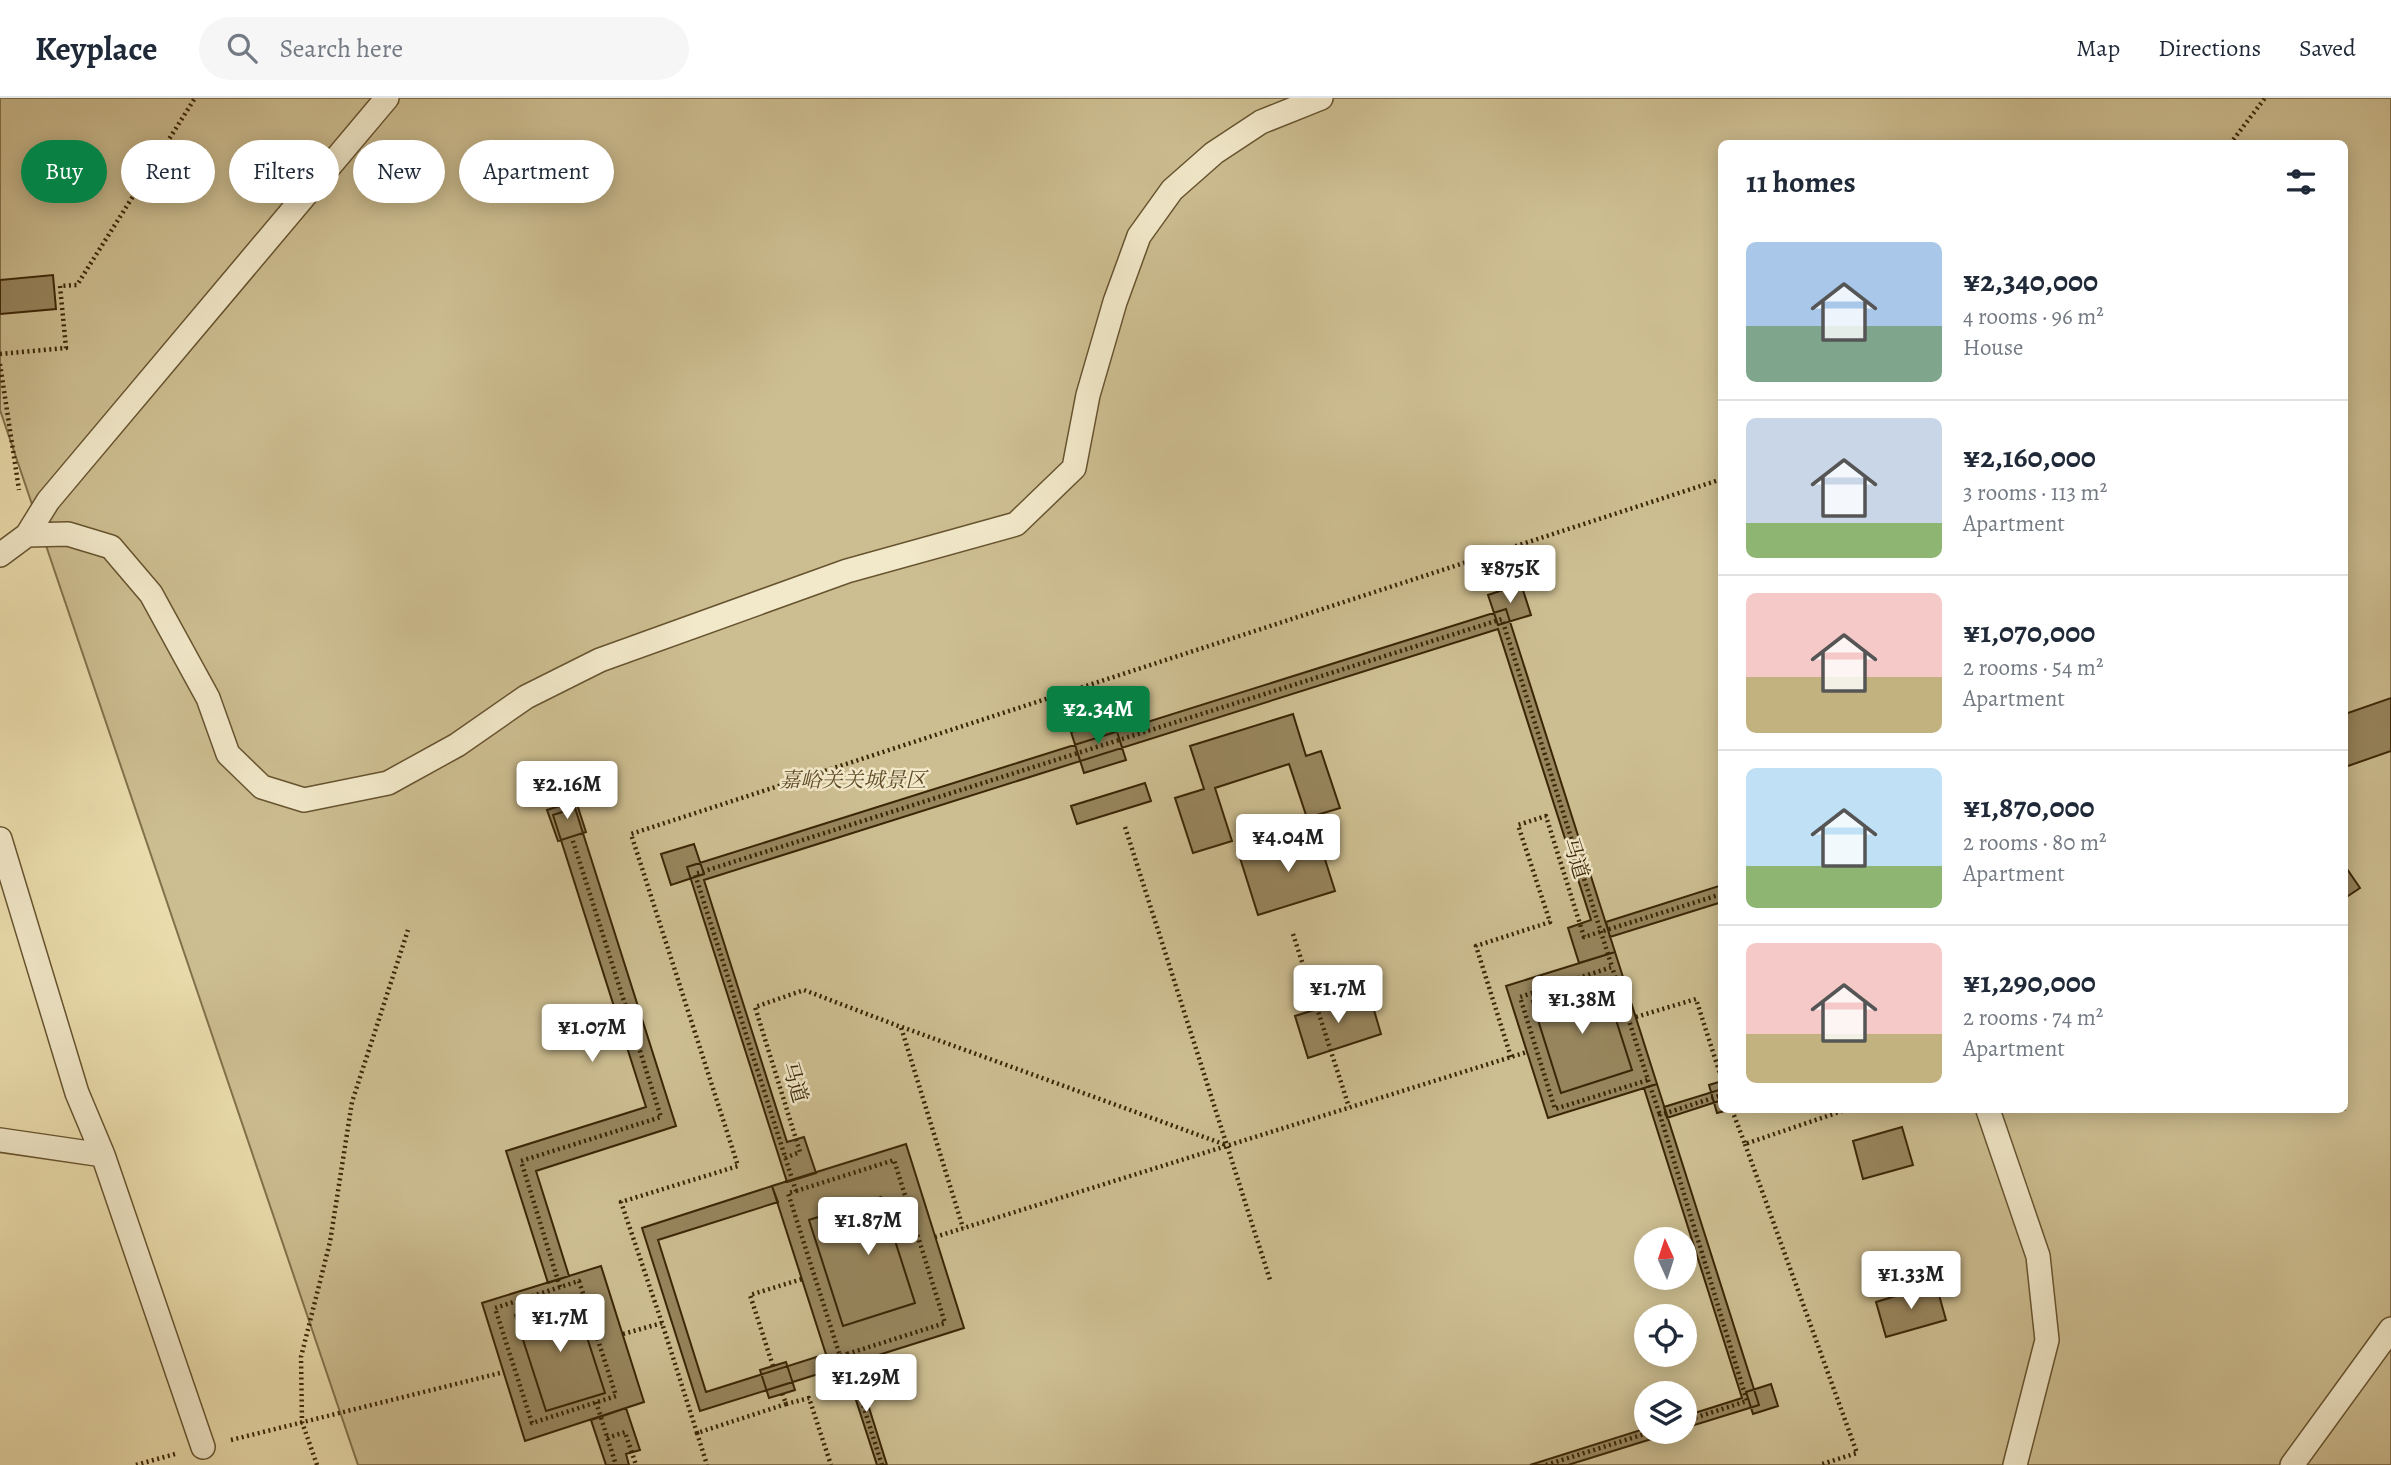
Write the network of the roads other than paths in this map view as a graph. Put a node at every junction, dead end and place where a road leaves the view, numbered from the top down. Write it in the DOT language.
graph roads {
  1 [pos="387,98"];
  2 [pos="1321,98"];
  3 [pos="27,536"];
  4 [pos="0,555"];
  5 [pos="0,839"];
  6 [pos="1989,1113"];
  7 [pos="0,1140"];
  8 [pos="103,1155"];
  9 [pos="2391,1329"];
  10 [pos="203,1447"];
  11 [pos="2015,1465"];
  12 [pos="2292,1465"];
  1 -- 3 [label="lane"];
  2 -- 3 [label="lane"];
  3 -- 4 [label="lane"];
  5 -- 8 [label="lane"];
  6 -- 11 [label="lane"];
  7 -- 8 [label="lane"];
  8 -- 10 [label="lane"];
  9 -- 12 [label="lane"];
}
